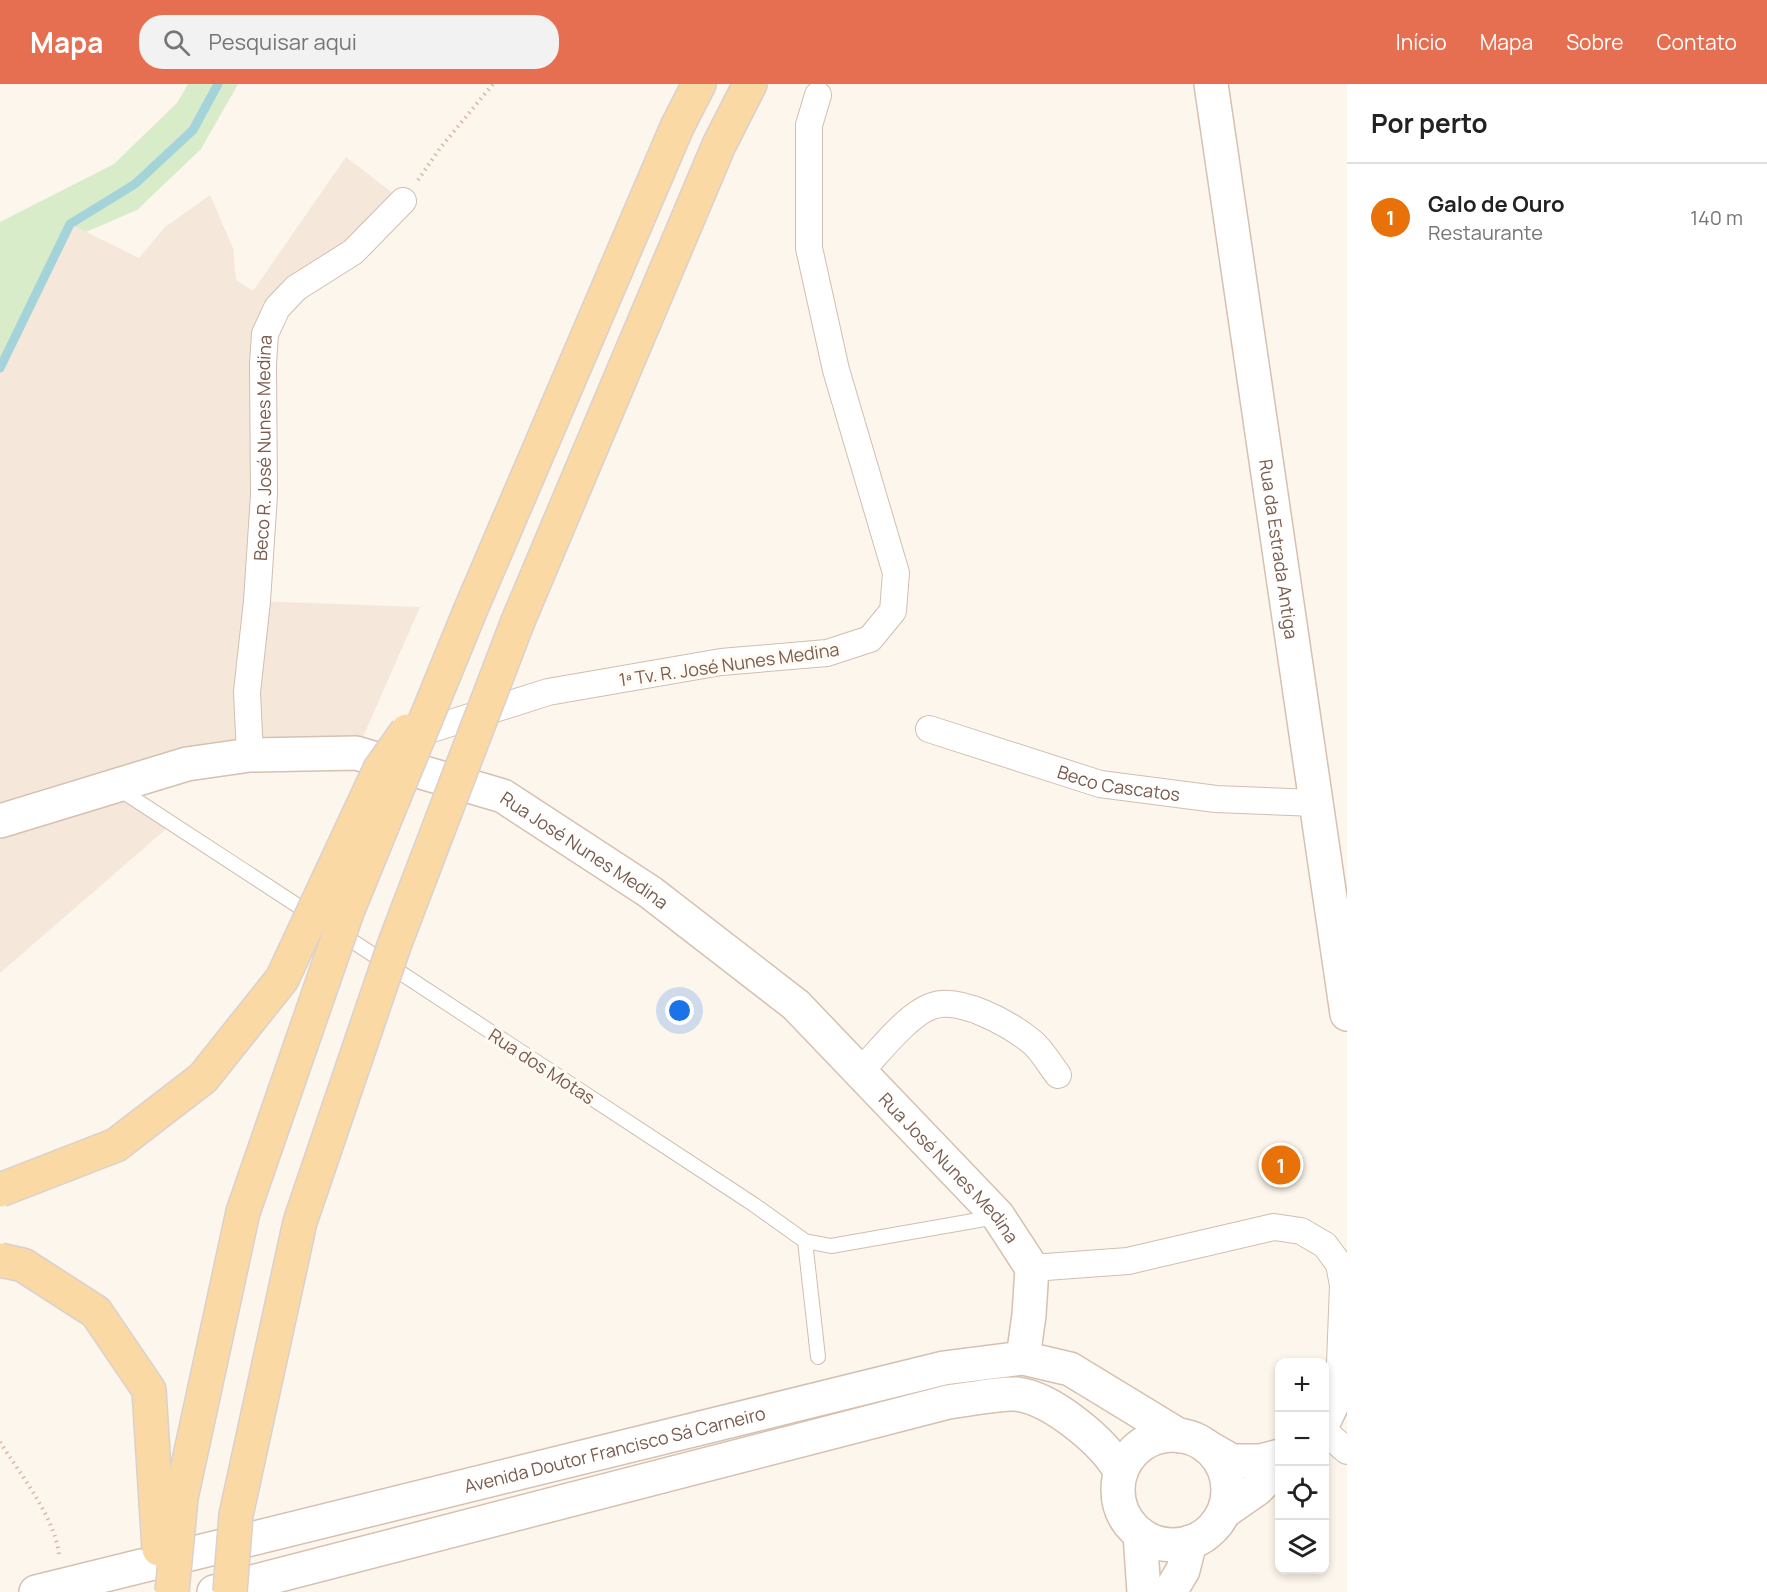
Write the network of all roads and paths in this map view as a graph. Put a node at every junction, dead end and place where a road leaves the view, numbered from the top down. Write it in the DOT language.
graph roads {
  1 [pos="493,84"];
  2 [pos="699,84"];
  3 [pos="750,84"];
  4 [pos="1211,84"];
  5 [pos="818,95"];
  6 [pos="403,201"];
  7 [pos="442,680"];
  8 [pos="929,729"];
  9 [pos="356,753"];
  10 [pos="250,755"];
  11 [pos="114,785"];
  12 [pos="1316,803"];
  13 [pos="0,821"];
  14 [pos="1347,1014"];
  15 [pos="861,1071"];
  16 [pos="1058,1075"];
  17 [pos="0,1190"];
  18 [pos="998,1216"];
  19 [pos="805,1241"];
  20 [pos="0,1260"];
  21 [pos="1032,1268"];
  22 [pos="818,1357"];
  23 [pos="1023,1358"];
  24 [pos="1343,1381"];
  25 [pos="1328,1412"];
  26 [pos="1329,1435"];
  27 [pos="1193,1441"];
  28 [pos="0,1442"];
  29 [pos="1347,1451"];
  30 [pos="1275,1457"];
  31 [pos="1279,1466"];
  32 [pos="1121,1472"];
  33 [pos="1224,1512"];
  34 [pos="1140,1534"];
  35 [pos="1190,1542"];
  36 [pos="50,1589"];
  37 [pos="161,1592"];
  38 [pos="172,1592"];
  39 [pos="214,1592"];
  40 [pos="230,1592"];
  41 [pos="1144,1592"];
  42 [pos="1170,1592"];
  1 -- 6 [label="path"];
  2 -- 7 [label="main road, bridge"];
  3 -- 40 [label="main road, bridge"];
  4 -- 12 [label="main road, Rua da Estrada Antiga"];
  5 -- 9 [label="street, 1ª Tv. R. José Nunes Medina"];
  6 -- 10 [label="street, Beco R. José Nunes Medina"];
  7 -- 17 [label="main road, bridge"];
  7 -- 38 [label="main road, bridge"];
  8 -- 12 [label="street, Beco Cascatos"];
  9 -- 10 [label="main road, Rua José Nunes Medina"];
  9 -- 15 [label="main road, Rua José Nunes Medina"];
  10 -- 11 [label="main road, Rua José Nunes Medina"];
  11 -- 13 [label="main road, Rua José Nunes Medina"];
  11 -- 19 [label="lane, Rua dos Motas"];
  12 -- 14 [label="main road, Rua da Estrada Antiga"];
  15 -- 16 [label="street"];
  15 -- 18 [label="main road, Rua José Nunes Medina"];
  18 -- 19 [label="lane, Rua dos Motas"];
  18 -- 21 [label="main road, Rua José Nunes Medina"];
  19 -- 22 [label="lane"];
  20 -- 37 [label="main road, bridge"];
  21 -- 23 [label="main road"];
  21 -- 24 [label="street"];
  23 -- 27 [label="main road, Avenida Doutor Francisco Sá Carneiro"];
  23 -- 36 [label="main road, Avenida Doutor Francisco Sá Carneiro"];
  24 -- 25 [label="main road"];
  26 -- 29 [label="street"];
  27 -- 30 [label="main road, Avenida Doutor Francisco Sá Carneiro"];
  27 -- 32 [label="main road"];
  27 -- 33 [label="main road"];
  28 -- 36 [label="path"];
  31 -- 33 [label="main road"];
  32 -- 34 [label="main road"];
  32 -- 39 [label="main road, Avenida Doutor Francisco Sá Carneiro"];
  33 -- 35 [label="main road"];
  34 -- 35 [label="main road"];
  34 -- 41 [label="main road"];
  35 -- 42 [label="main road"];
}
